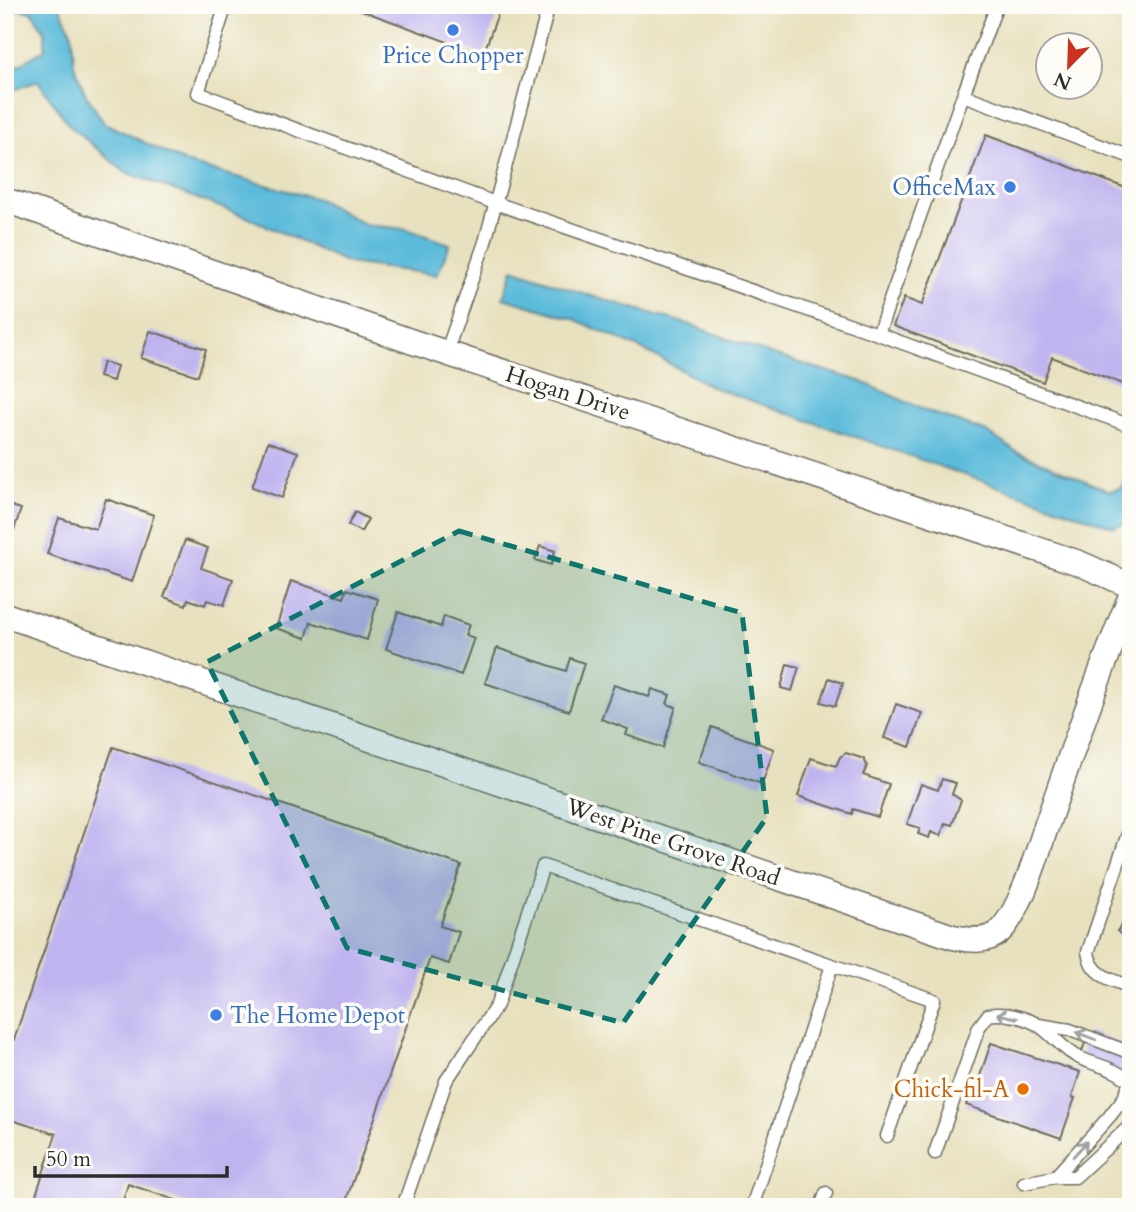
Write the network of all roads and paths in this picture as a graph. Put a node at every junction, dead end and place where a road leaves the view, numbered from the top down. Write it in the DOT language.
graph roads {
  1 [pos="226,5"];
  2 [pos="549,5"];
  3 [pos="997,5"];
  4 [pos="963,95"];
  5 [pos="1131,157"];
  6 [pos="5,200"];
  7 [pos="495,203"];
  8 [pos="878,334"];
  9 [pos="446,353"];
  10 [pos="1131,426"];
  11 [pos="1131,586"];
  12 [pos="1131,596"];
  13 [pos="5,615"];
  14 [pos="1131,825"];
  15 [pos="832,965"];
  16 [pos="1131,986"];
  17 [pos="1039,1025"];
  18 [pos="1131,1053"];
  19 [pos="1131,1125"];
  20 [pos="887,1136"];
  21 [pos="934,1153"];
  22 [pos="1055,1177"];
  23 [pos="1024,1183"];
  24 [pos="827,1193"];
  25 [pos="403,1207"];
  26 [pos="752,1207"];
  27 [pos="821,1207"];
  1 -- 7 [label="lane"];
  2 -- 7 [label="lane"];
  3 -- 4 [label="lane"];
  4 -- 5 [label="lane"];
  4 -- 8 [label="lane"];
  6 -- 9 [label="street, Hogan Drive"];
  7 -- 8 [label="lane"];
  7 -- 9 [label="lane"];
  8 -- 10 [label="lane"];
  9 -- 11 [label="street, Hogan Drive"];
  12 -- 13 [label="street, West Pine Grove Road"];
  14 -- 16 [label="lane"];
  15 -- 20 [label="lane"];
  15 -- 25 [label="lane"];
  15 -- 26 [label="lane"];
  18 -- 17 [label="lane, one-way"];
  17 -- 21 [label="lane, one-way"];
  22 -- 17 [label="lane, one-way"];
  19 -- 22 [label="lane"];
  22 -- 23 [label="lane"];
  24 -- 27 [label="lane"];
}
